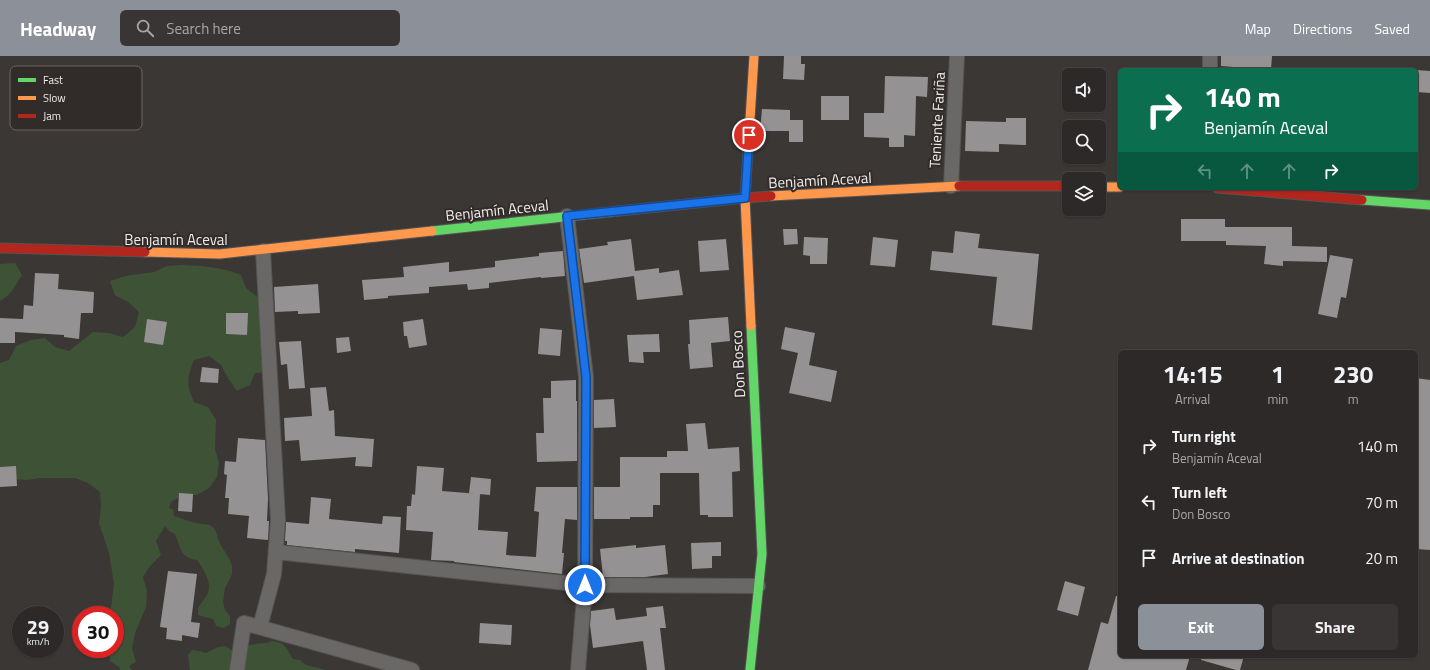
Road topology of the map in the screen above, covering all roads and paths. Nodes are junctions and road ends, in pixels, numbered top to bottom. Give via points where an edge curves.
1 (754, 56) edge
2 (957, 56) edge
3 (1210, 56) edge
4 (1210, 68) edge
5 (951, 186) junction
6 (1062, 186) edge
7 (1106, 187) edge
8 (1118, 187) edge
9 (1242, 190) edge
10 (745, 198) junction
11 (1430, 205) edge
12 (567, 216) junction
13 (0, 248) edge
14 (262, 251) junction
15 (276, 552) junction
16 (585, 585) junction
17 (758, 586) junction
18 (260, 627) junction
19 (237, 670) edge
20 (412, 670) edge
21 (578, 670) edge
22 (750, 670) edge

1 - 10 street, Don Bosco
2 - 5 street, Teniente Fariña
3 - 4 street
5 - 6 street, Benjamín Aceval
5 - 10 street, Benjamín Aceval
7 - 8 street
9 - 11 street
10 - 12 street, Benjamín Aceval
10 - 17 street, Don Bosco via 762,554
12 - 14 street, Benjamín Aceval
12 - 16 street via 586,377
13 - 14 street, Benjamín Aceval via 220,254
14 - 15 street via 278,520
15 - 16 street
15 - 18 street via 274,574
16 - 17 street
16 - 21 street
17 - 22 street, Don Bosco
18 - 19 street via 244,623
18 - 20 street

